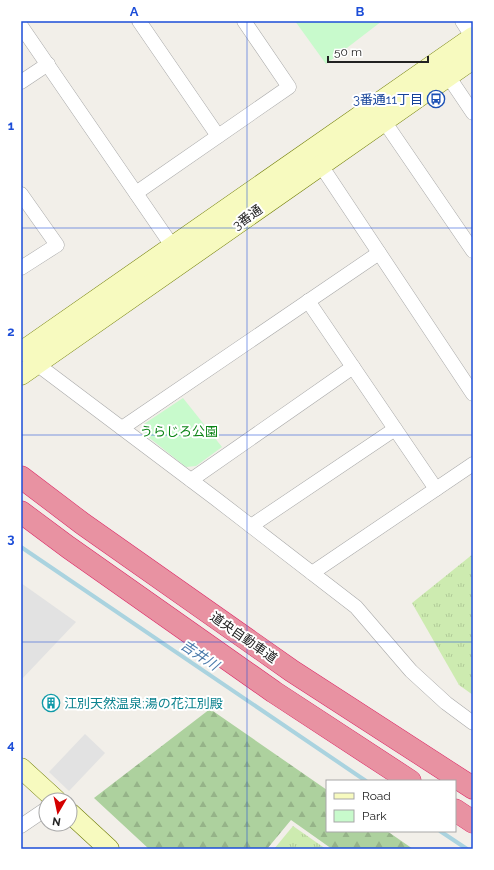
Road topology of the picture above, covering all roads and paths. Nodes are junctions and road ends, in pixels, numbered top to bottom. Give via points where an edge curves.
1 (139, 21) edge
2 (244, 21) edge
3 (21, 26) edge
4 (470, 33) edge
5 (473, 59) edge
6 (48, 64) junction
7 (448, 76) junction
8 (21, 82) edge
9 (473, 113) edge
10 (384, 121) junction
11 (218, 136) junction
12 (316, 158) junction
13 (136, 193) junction
14 (21, 194) edge
15 (473, 251) edge
16 (379, 253) junction
17 (178, 254) junction
18 (21, 268) edge
19 (308, 301) junction
20 (25, 361) edge
21 (353, 367) junction
22 (473, 394) edge
23 (122, 428) junction
24 (395, 429) junction
25 (473, 464) edge
26 (21, 477) edge
27 (190, 480) junction
28 (436, 489) junction
29 (21, 512) edge
30 (251, 526) junction
31 (312, 573) junction
32 (473, 723) edge
33 (21, 768) edge
34 (408, 780) edge
35 (473, 788) edge
36 (47, 792) edge
37 (456, 811) edge
38 (38, 814) edge
39 (78, 820) edge
40 (473, 822) edge
41 (21, 826) edge
42 (109, 849) edge

1 - 11 street
2 - 11 street via 289,87
3 - 6 street
4 - 12 street, 3番通
5 - 7 street, 3番通
6 - 8 street
6 - 13 street
7 - 9 street
7 - 10 street, 3番通
10 - 12 street, 3番通
10 - 15 street
11 - 13 street
12 - 16 street
12 - 17 street, 3番通
13 - 17 street
14 - 18 street via 57,246
16 - 19 street
16 - 22 street
17 - 20 street, 3番通
19 - 21 street
19 - 23 street
20 - 23 street
21 - 24 street
21 - 27 street
23 - 27 street
24 - 28 street
24 - 30 street
25 - 28 street
26 - 35 highway, 道央自動車道 via 83,524 292,671
27 - 30 street
28 - 31 street
29 - 34 highway via 274,692
30 - 31 street
31 - 32 street via 356,607 411,670 446,704
33 - 36 street
37 - 40 highway
38 - 41 street
39 - 42 street

